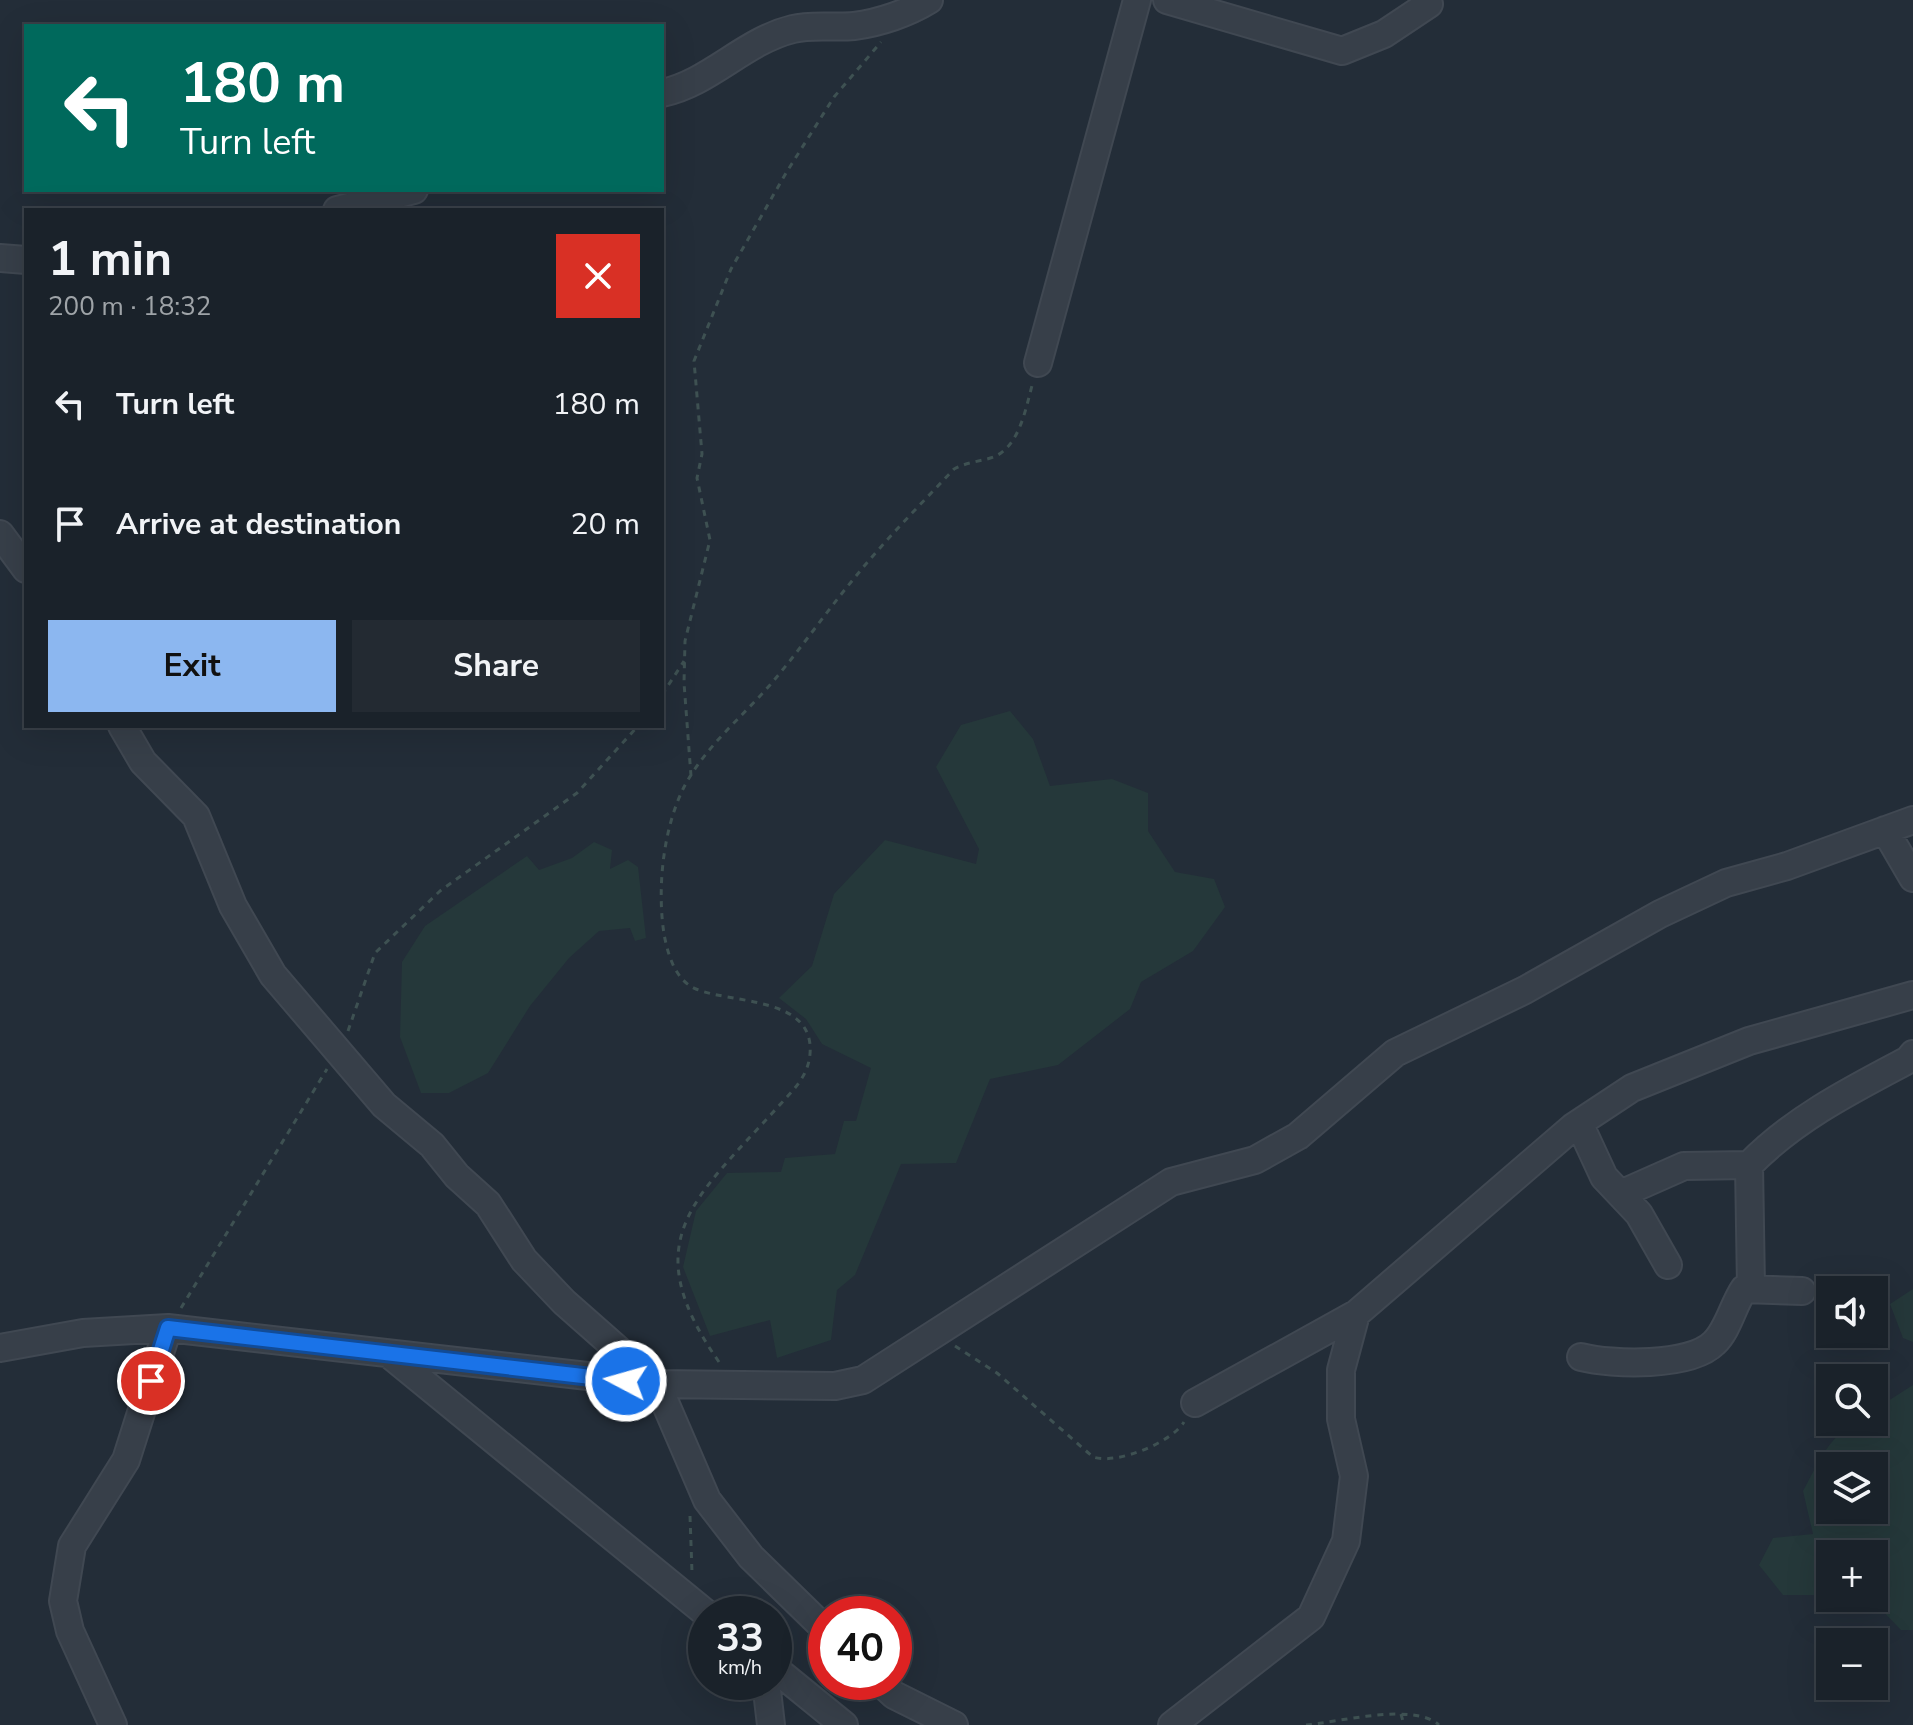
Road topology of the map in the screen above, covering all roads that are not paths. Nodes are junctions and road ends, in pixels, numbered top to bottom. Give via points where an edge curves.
1 (1137, 0) edge
2 (1167, 0) edge
3 (1427, 0) edge
4 (912, 5) edge
5 (664, 93) edge
6 (406, 192) edge
7 (345, 208) edge
8 (0, 258) edge
9 (24, 260) edge
10 (1038, 363) road end
11 (0, 534) edge
12 (24, 566) edge
13 (123, 728) edge
14 (1913, 820) edge
15 (1885, 830) junction
16 (1913, 878) edge
17 (1913, 995) edge
18 (1913, 1054) edge
19 (1579, 1123) junction
20 (1749, 1165) junction
21 (1623, 1193) junction
22 (1668, 1265) dead end
23 (1751, 1287) junction
24 (1802, 1291) dead end
25 (1356, 1314) junction
26 (168, 1328) junction
27 (0, 1348) edge
28 (390, 1355) junction
29 (1581, 1357) dead end
30 (657, 1384) junction
31 (1195, 1403) road end
32 (688, 1599) edge
33 (808, 1612) edge
34 (792, 1683) edge
35 (768, 1700) edge
36 (904, 1700) edge
37 (113, 1725) edge
38 (771, 1725) edge
39 (844, 1725) edge
40 (954, 1725) edge
41 (1172, 1725) edge

1 - 10 street
2 - 3 street via 1342,51 1384,34 1429,4
4 - 5 street via 856,26 794,28 740,51 685,88
6 - 7 street
8 - 9 street
11 - 12 street
13 - 30 street via 143,762 196,816 233,906 273,975 384,1105 432,1145 488,1204 524,1260
14 - 15 street
15 - 16 street
15 - 30 street via 1726,883 1395,1053 1298,1136 1255,1160 1171,1182 863,1380 835,1386
17 - 19 street via 1689,1063 1632,1088
18 - 20 street via 1778,1136
19 - 21 street via 1604,1177
19 - 25 street
20 - 21 street via 1684,1166
20 - 23 street
21 - 22 street
23 - 24 street
23 - 29 street via 1744,1289 1720,1337 1697,1354 1652,1362
25 - 31 street
25 - 41 street via 1341,1370 1341,1419 1354,1476 1346,1541 1311,1617
26 - 27 street via 83,1333
26 - 28 street
26 - 37 street via 126,1460 72,1546 63,1601 70,1631
28 - 30 street
28 - 32 street
30 - 33 street via 707,1500 751,1557
34 - 39 street
35 - 38 street
36 - 40 street

